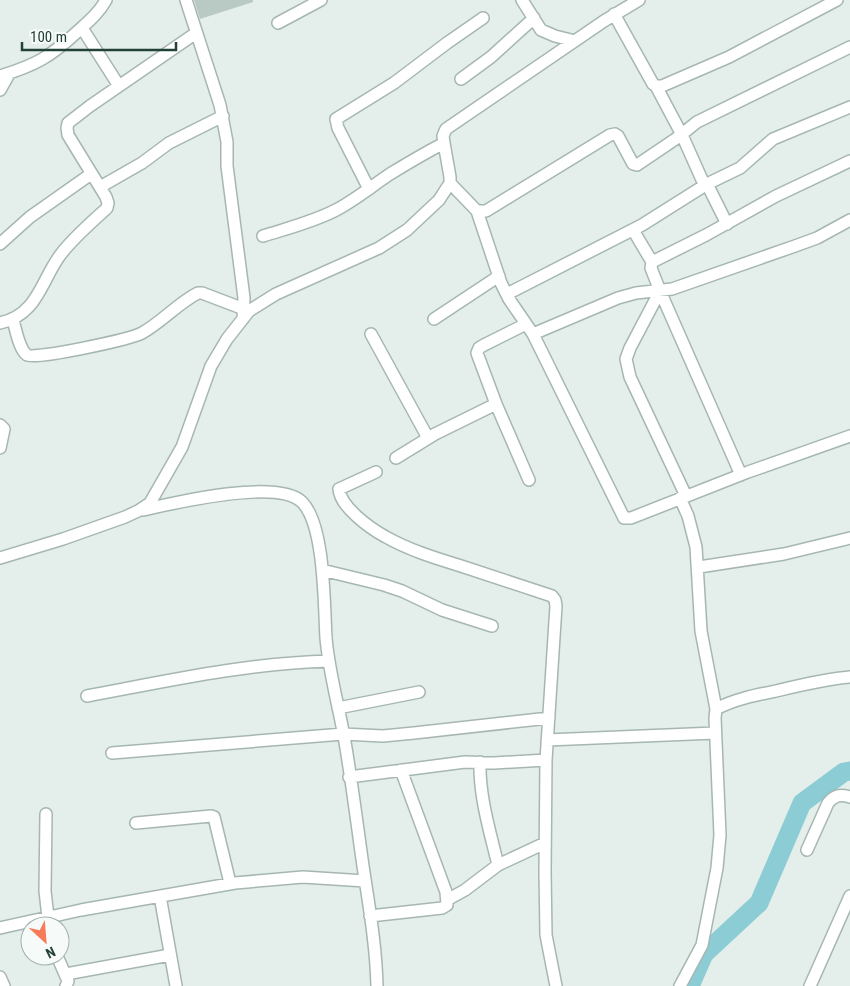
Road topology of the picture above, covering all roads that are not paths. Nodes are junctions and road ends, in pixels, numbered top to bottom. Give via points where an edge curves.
1 (106, 0) edge
2 (186, 0) edge
3 (321, 0) edge
4 (522, 0) edge
5 (639, 0) edge
6 (837, 0) edge
7 (614, 14) junction
8 (483, 18) dead end
9 (534, 18) junction
10 (278, 23) dead end
11 (82, 28) junction
12 (196, 33) junction
13 (575, 41) junction
14 (850, 47) edge
15 (5, 75) edge
16 (461, 79) dead end
17 (119, 86) junction
18 (656, 86) junction
19 (0, 90) edge
20 (850, 107) edge
21 (223, 116) junction
22 (682, 134) junction
23 (444, 143) junction
24 (850, 160) edge
25 (91, 174) junction
26 (450, 183) junction
27 (707, 184) junction
28 (100, 187) junction
29 (370, 189) junction
30 (477, 211) junction
31 (850, 220) edge
32 (727, 224) junction
33 (633, 230) junction
34 (263, 236) dead end
35 (0, 244) edge
36 (652, 262) junction
37 (499, 276) junction
38 (660, 291) junction
39 (507, 294) junction
40 (245, 313) junction
41 (434, 319) dead end
42 (13, 320) junction
43 (0, 323) edge
44 (529, 329) junction
45 (371, 334) dead end
46 (496, 404) junction
47 (0, 425) edge
48 (850, 436) edge
49 (428, 438) junction
50 (0, 448) edge
51 (396, 458) dead end
52 (376, 472) dead end
53 (741, 475) junction
54 (529, 480) dead end
55 (683, 497) junction
56 (138, 511) junction
57 (850, 538) edge
58 (0, 558) edge
59 (699, 567) junction
60 (322, 570) junction
61 (492, 626) dead end
62 (329, 661) junction
63 (850, 677) edge
64 (419, 692) dead end
65 (87, 696) dead end
66 (338, 708) junction
67 (716, 709) junction
68 (549, 718) junction
69 (716, 733) junction
70 (343, 734) junction
71 (547, 740) junction
72 (112, 753) dead end
73 (546, 760) junction
74 (480, 762) junction
75 (401, 770) junction
76 (349, 778) junction
77 (850, 797) edge
78 (46, 814) dead end
79 (136, 823) dead end
80 (545, 843) junction
81 (807, 850) dead end
82 (498, 865) junction
83 (365, 881) junction
84 (230, 883) junction
85 (160, 896) junction
86 (850, 896) edge
87 (447, 900) junction
88 (47, 916) edge
89 (370, 916) junction
90 (70, 917) edge
91 (20, 926) edge
92 (0, 928) edge
93 (170, 955) junction
94 (61, 966) edge
95 (0, 977) edge
96 (66, 980) edge
97 (4, 986) edge
98 (176, 986) edge
99 (377, 986) edge
100 (556, 986) edge
101 (680, 986) edge
102 (810, 986) edge

1 - 11 street
2 - 12 street
3 - 10 street
4 - 9 street
5 - 7 street
6 - 18 street via 729,57
7 - 13 street
7 - 18 street
8 - 29 street via 394,83 336,119
9 - 13 street via 547,34
9 - 16 street
11 - 15 street via 55,52
11 - 17 street
12 - 17 street
12 - 21 street
13 - 23 street via 452,123 443,136
14 - 22 street via 696,122
15 - 19 street
17 - 25 street via 68,123 68,135
18 - 22 street
20 - 27 street via 773,139 740,168
21 - 28 street via 169,143
21 - 40 street
22 - 27 street via 703,182
22 - 30 street via 637,165 633,164 618,136 610,135 486,212
23 - 26 street
23 - 29 street
24 - 32 street
25 - 28 street
25 - 35 street via 30,217
26 - 30 street
26 - 40 street via 439,200 407,230 379,248 276,294
27 - 32 street
27 - 33 street
28 - 42 street via 106,197 107,208 62,253 31,304
29 - 34 street via 329,214
30 - 37 street
31 - 38 street via 817,238
32 - 36 street
33 - 36 street
33 - 39 street
36 - 38 street via 651,268
37 - 39 street
37 - 41 street
38 - 44 street via 618,298
38 - 53 street
38 - 55 street via 626,359 630,377
39 - 44 street
40 - 42 street via 198,293 142,333 127,339 36,357 23,350
40 - 56 street via 211,366 182,447 150,503
42 - 43 street
44 - 46 street via 484,345 477,352
44 - 55 street via 621,515 631,518
45 - 49 street
46 - 49 street
46 - 54 street
47 - 50 street via 4,429
48 - 53 street
49 - 51 street
52 - 68 street via 339,489 343,500 369,527 427,555 552,596 555,600
53 - 55 street
55 - 59 street
56 - 58 street
56 - 60 street via 233,493 293,496 308,510 320,550
57 - 59 street via 784,554
59 - 67 street via 701,631
60 - 61 street via 384,585 442,610
60 - 62 street
62 - 65 street via 249,667
62 - 66 street
63 - 67 street via 757,695
64 - 66 street
66 - 70 street
67 - 69 street
68 - 70 street via 383,736
68 - 71 street
69 - 71 street
69 - 101 street via 718,868 705,936
70 - 72 street
70 - 76 street
71 - 73 street
73 - 74 street
73 - 80 street
74 - 75 street
74 - 82 street via 482,792
75 - 76 street
75 - 87 street
76 - 83 street
77 - 81 street via 839,795 828,803
78 - 88 street
79 - 84 street via 214,817
80 - 82 street
80 - 100 street via 546,935
82 - 87 street
83 - 84 street via 303,877
83 - 89 street
84 - 85 street
85 - 90 street
85 - 93 street
86 - 102 street
87 - 89 street via 447,905 442,908
89 - 99 street
91 - 92 street
93 - 96 street
93 - 98 street
94 - 96 street
95 - 97 street

